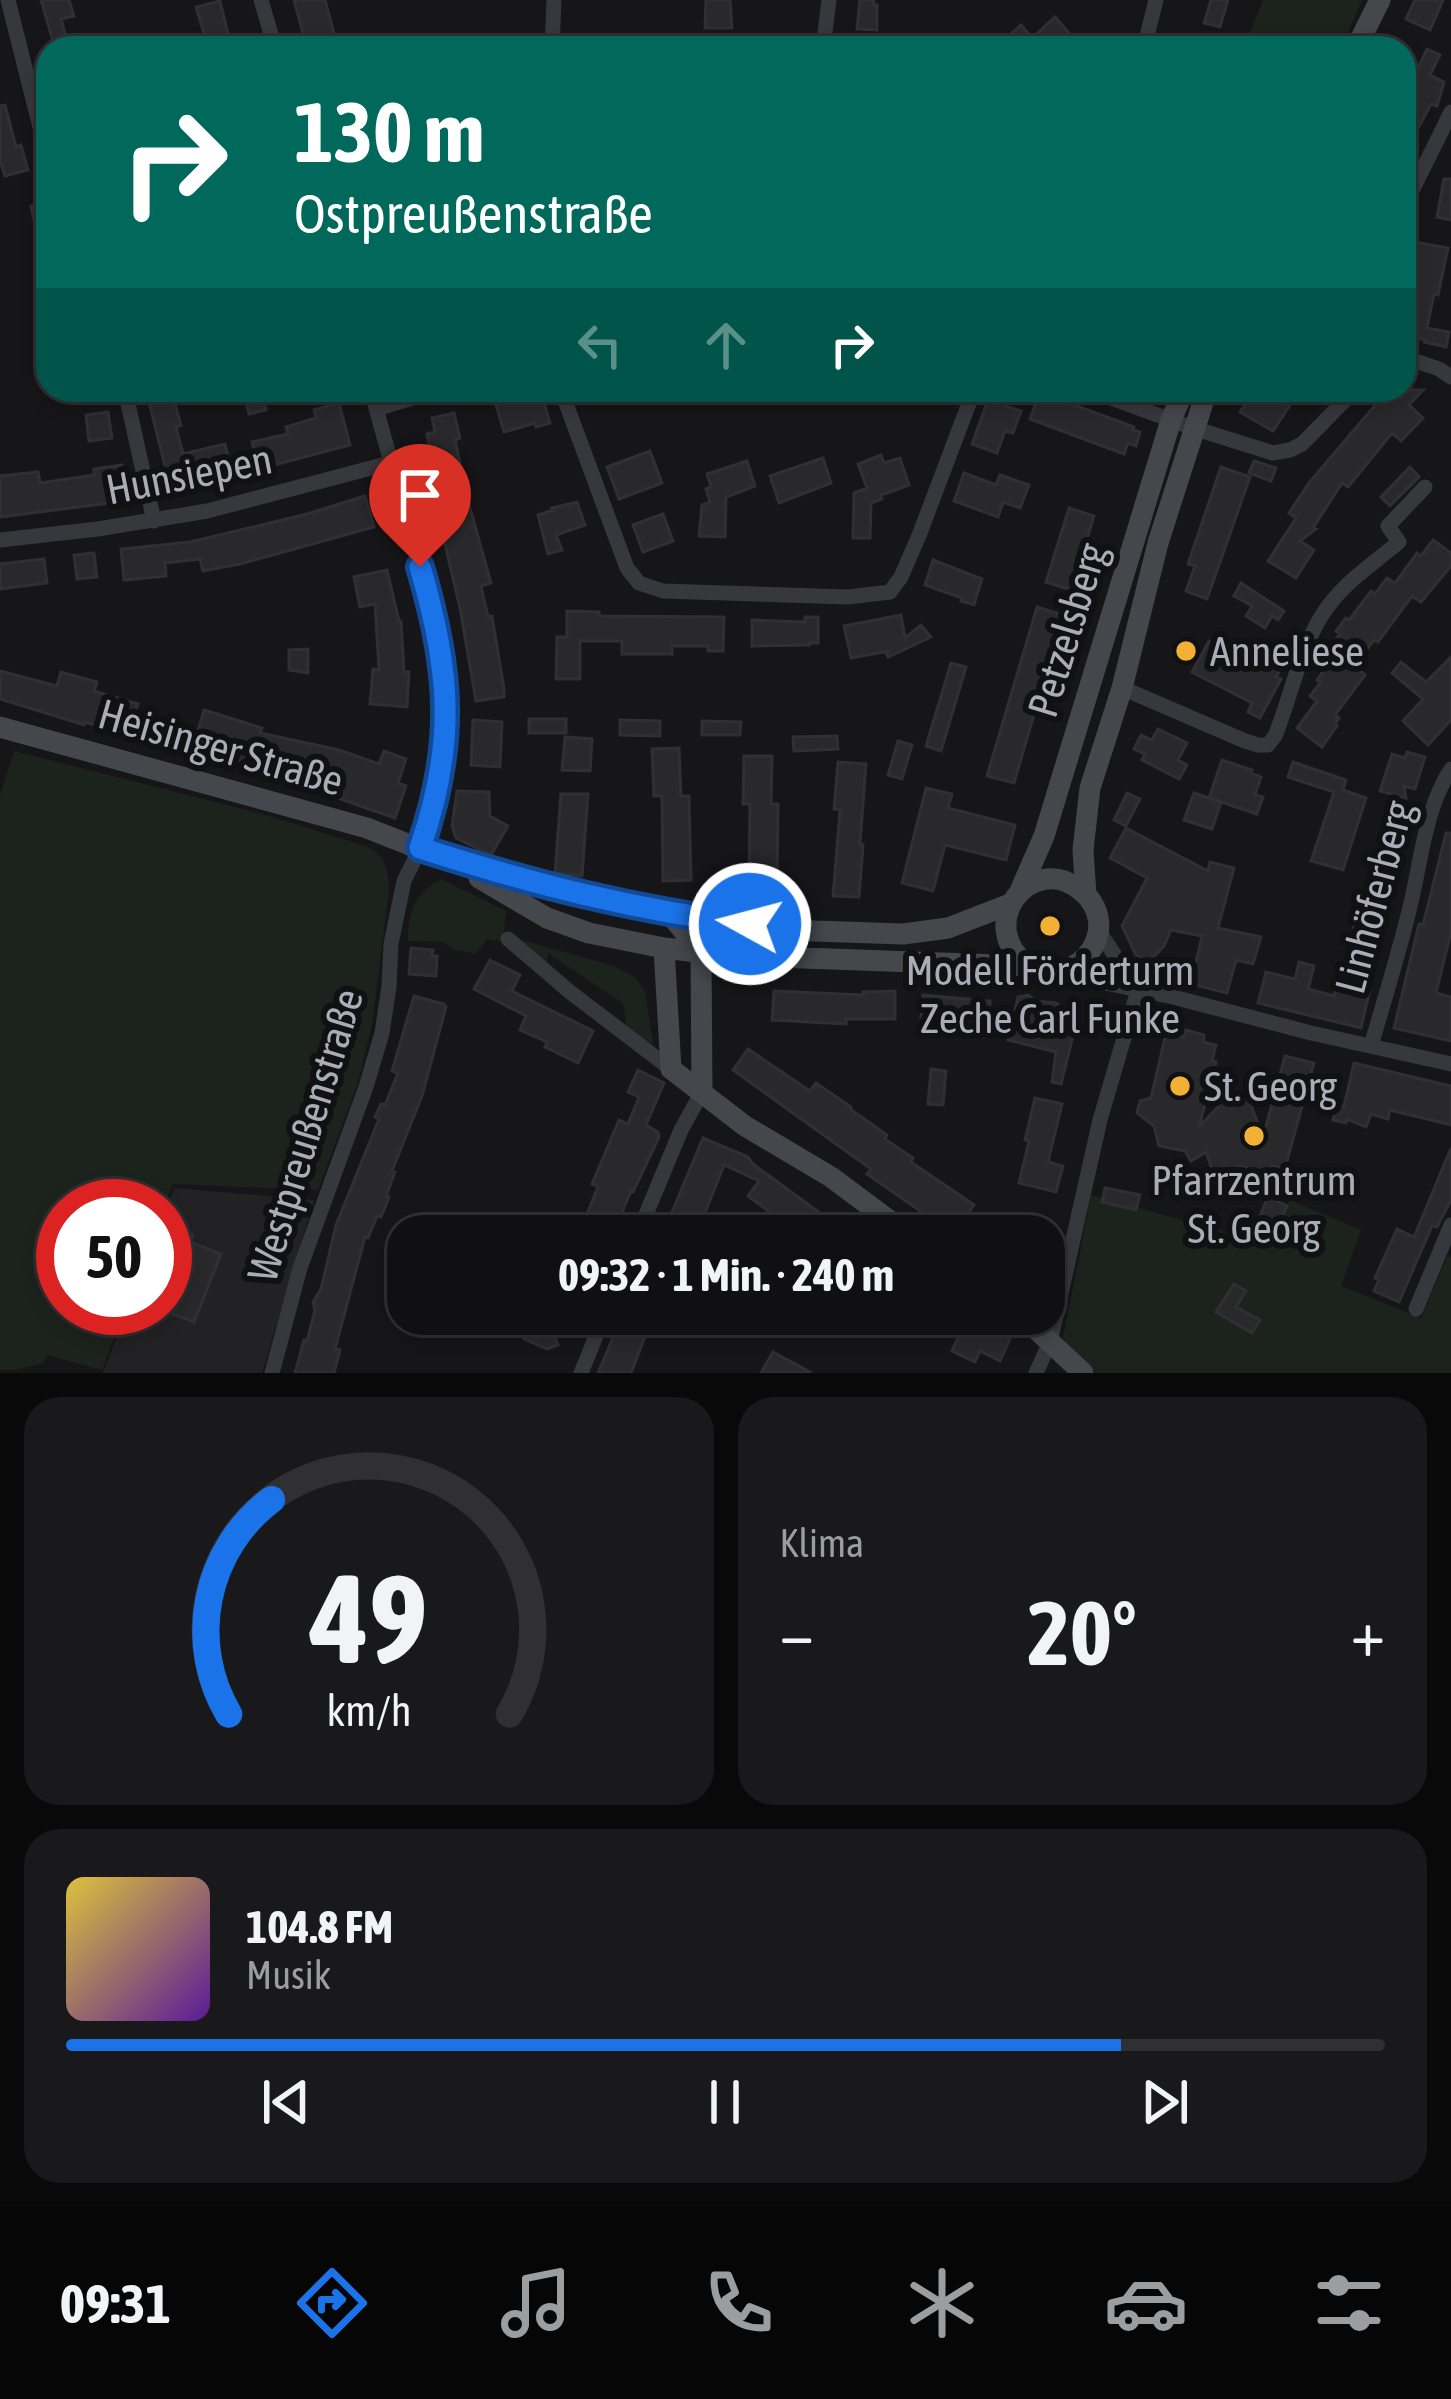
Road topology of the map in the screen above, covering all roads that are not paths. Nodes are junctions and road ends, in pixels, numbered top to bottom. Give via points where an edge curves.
1 (8, 0) edge
2 (261, 0) edge
3 (554, 0) edge
4 (829, 0) edge
5 (1156, 0) edge
6 (1380, 0) edge
7 (271, 36) edge
8 (552, 36) edge
9 (825, 36) edge
10 (1147, 36) edge
11 (1362, 36) edge
12 (36, 111) edge
13 (1451, 112) edge
14 (1416, 183) edge
15 (1416, 361) edge
16 (1451, 377) edge
17 (127, 402) edge
18 (374, 402) edge
19 (399, 402) edge
20 (565, 402) edge
21 (969, 402) edge
22 (1122, 402) edge
23 (1183, 402) edge
24 (1198, 402) edge
25 (1344, 402) edge
26 (376, 409) junction
27 (1182, 424) junction
28 (390, 464) junction
29 (1425, 487) dead end
30 (154, 520) junction
31 (0, 540) edge
32 (1121, 688) junction
33 (0, 727) edge
34 (1451, 769) edge
35 (420, 848) junction
36 (1086, 895) junction
37 (1015, 898) junction
38 (670, 914) junction
39 (706, 919) junction
40 (1098, 930) junction
41 (685, 933) junction
42 (508, 939) dead end
43 (664, 948) junction
44 (700, 953) junction
45 (1028, 966) junction
46 (1057, 973) junction
47 (1138, 990) junction
48 (1371, 1046) junction
49 (1451, 1064) edge
50 (670, 1069) junction
51 (702, 1092) junction
52 (646, 1215) edge
53 (882, 1215) edge
54 (1451, 1225) edge
55 (1065, 1250) edge
56 (1416, 1309) dead end
57 (596, 1335) edge
58 (1042, 1335) edge
59 (1050, 1335) edge
60 (1050, 1342) junction
61 (272, 1373) edge
62 (581, 1373) edge
63 (1036, 1373) edge
64 (1083, 1373) edge

1 - 12 street
2 - 7 street
3 - 8 street
4 - 9 street
5 - 10 street
6 - 11 main road
13 - 14 street
15 - 16 street
17 - 30 street
18 - 26 street, Westpreußenstraße
19 - 26 street
20 - 21 street via 639,583 663,591 848,597 896,586
22 - 27 street
23 - 27 main road, Petzelsberg
24 - 27 main road, Petzelsberg
25 - 27 street via 1289,451
26 - 28 street, Westpreußenstraße
27 - 32 main road, Petzelsberg
27 - 37 main road, Petzelsberg via 1050,820
28 - 30 street, Hunsiepen
28 - 35 street, Westpreußenstraße via 446,684 442,761
29 - 32 street via 1388,526 1399,542 1327,607 1268,745
30 - 31 street, Hunsiepen
32 - 36 main road, Petzelsberg via 1090,788
33 - 35 main road, Heisinger Straße
34 - 48 street, Linhöferberg via 1431,814
35 - 38 main road, Heisinger Straße
35 - 43 main road, Heisinger Straße via 547,918
35 - 61 street, Westpreußenstraße via 404,881 382,1034
36 - 37 main road, Heisinger Straße via 1054,880
36 - 40 main road
37 - 39 main road, Heisinger Straße via 929,932 891,935
37 - 45 main road via 1007,939
38 - 39 main road, Heisinger Straße
38 - 41 main road
39 - 41 main road
40 - 46 main road via 1088,955
40 - 47 street
41 - 43 main road
41 - 44 main road
42 - 50 street
43 - 44 main road, Heisinger Straße
43 - 50 main road
44 - 45 main road, Heisinger Straße
44 - 51 main road
45 - 46 main road
46 - 47 street
47 - 48 street
47 - 55 street
48 - 49 street
50 - 51 main road
51 - 52 street
51 - 53 main road
54 - 56 street
57 - 62 street
58 - 60 main road
59 - 60 street
60 - 63 street
60 - 64 main road

